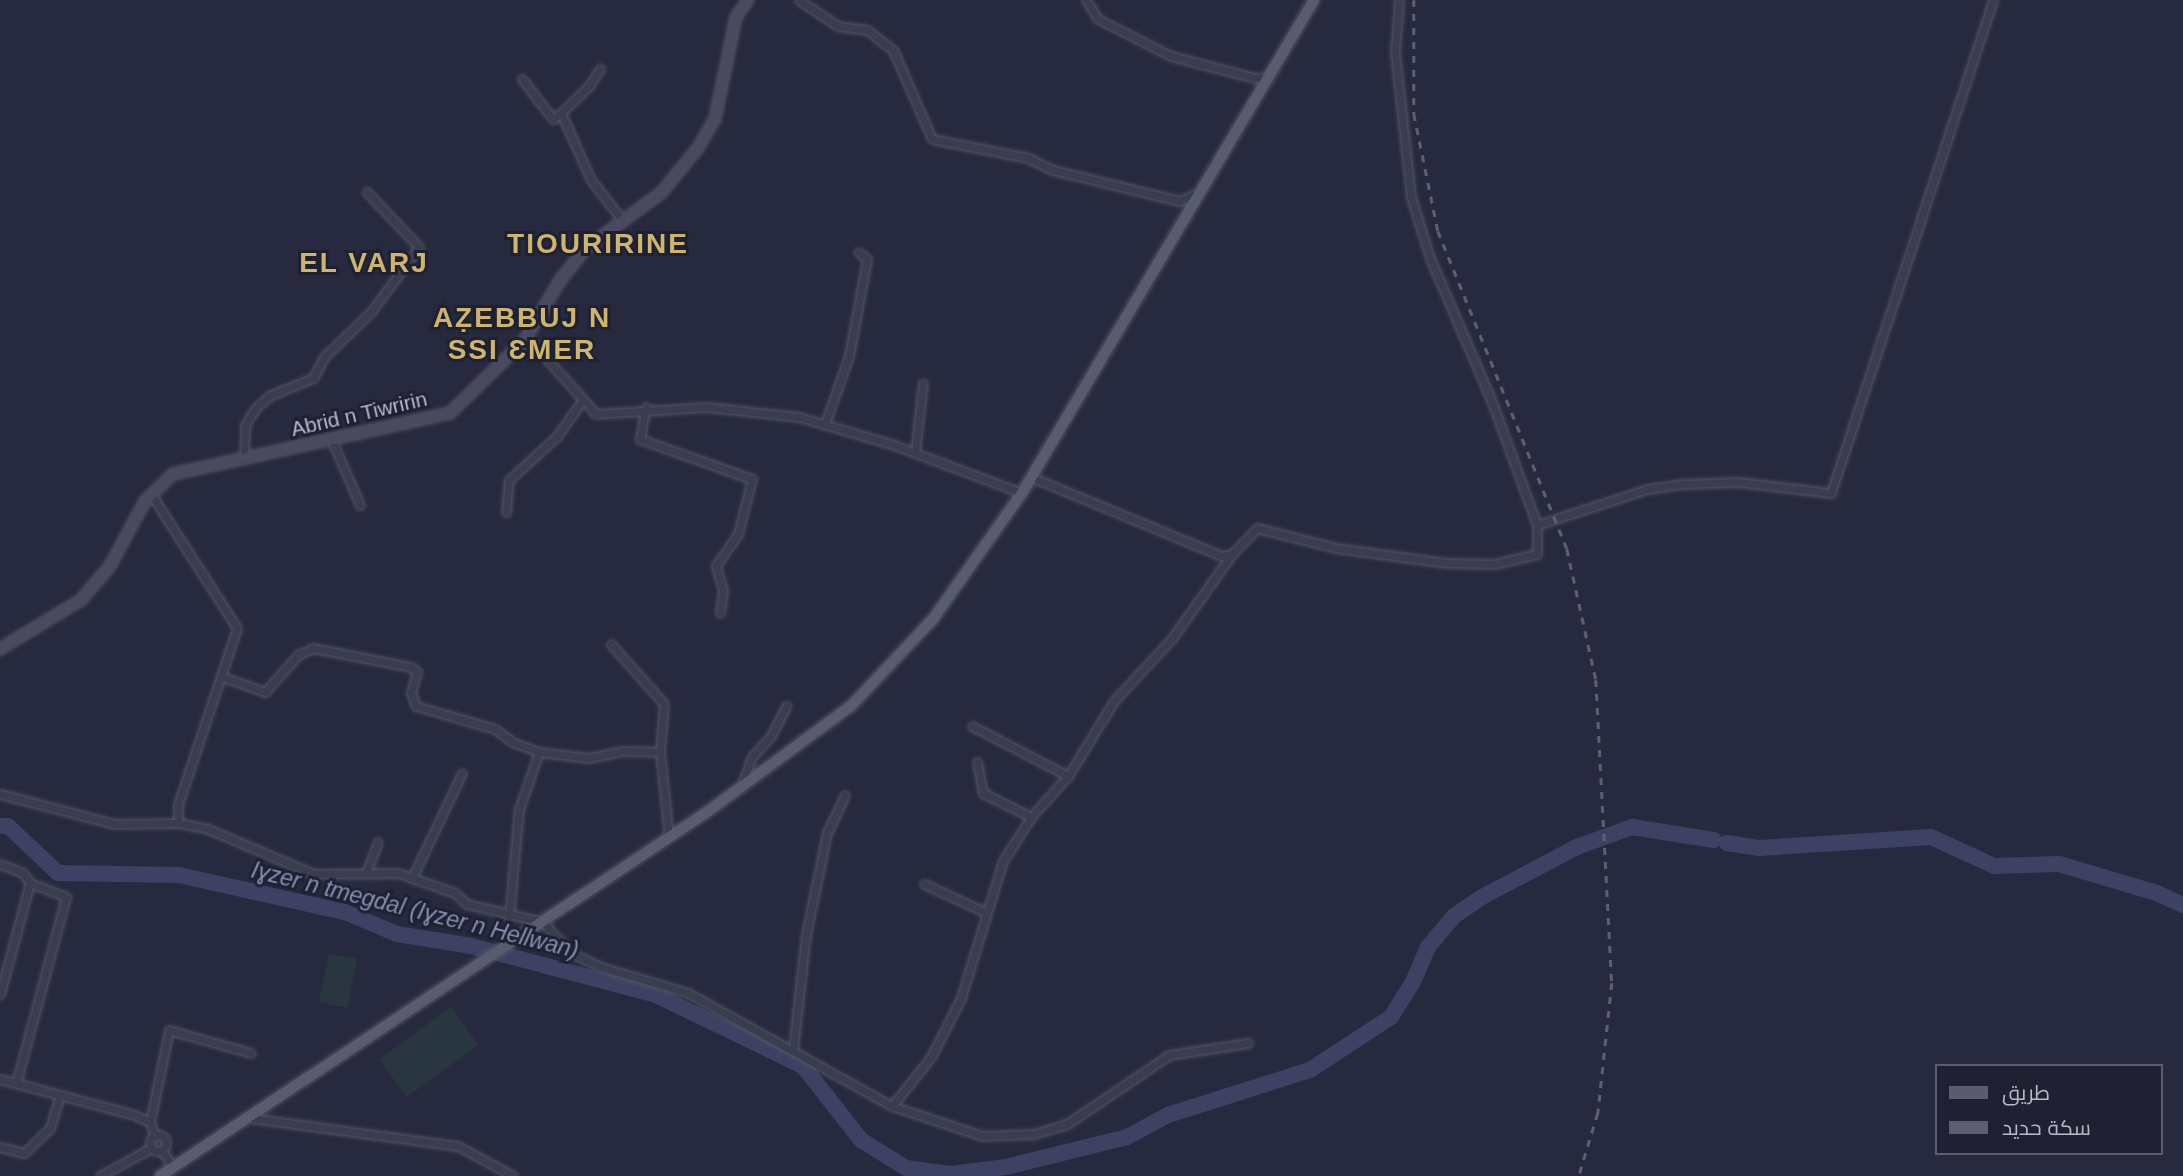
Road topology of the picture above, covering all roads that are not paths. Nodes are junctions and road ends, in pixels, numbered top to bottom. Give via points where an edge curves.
1 (748, 0) edge
2 (799, 0) edge
3 (1086, 0) edge
4 (1314, 0) edge
5 (1399, 0) edge
6 (1993, 0) edge
7 (600, 69) dead end
8 (1269, 77) junction
9 (522, 79) dead end
10 (561, 113) junction
11 (367, 192) dead end
12 (1199, 193) junction
13 (623, 221) junction
14 (858, 252) dead end
15 (527, 337) junction
16 (923, 383) dead end
17 (582, 401) junction
18 (646, 407) junction
19 (825, 424) junction
20 (332, 441) junction
21 (915, 453) junction
22 (244, 460) junction
23 (1031, 477) junction
24 (1022, 493) junction
25 (151, 494) junction
26 (360, 505) dead end
27 (506, 512) dead end
28 (1537, 525) junction
29 (1232, 554) junction
30 (720, 612) dead end
31 (611, 644) dead end
32 (0, 649) edge
33 (223, 677) junction
34 (786, 706) dead end
35 (972, 726) dead end
36 (539, 752) junction
37 (660, 752) junction
38 (977, 762) dead end
39 (462, 773) dead end
40 (1068, 776) junction
41 (740, 788) junction
42 (0, 794) edge
43 (845, 795) dead end
44 (1031, 817) junction
45 (178, 823) junction
46 (669, 838) junction
47 (378, 842) dead end
48 (0, 864) edge
49 (366, 873) junction
50 (412, 878) junction
51 (30, 883) junction
52 (924, 884) dead end
53 (985, 912) junction
54 (509, 917) junction
55 (543, 922) junction
56 (0, 994) edge
57 (1248, 1043) dead end
58 (793, 1050) junction
59 (251, 1053) dead end
60 (0, 1079) edge
61 (16, 1083) junction
62 (60, 1095) junction
63 (892, 1106) junction
64 (250, 1118) junction
65 (150, 1122) junction
66 (155, 1136) junction
67 (0, 1147) edge
68 (151, 1148) junction
69 (162, 1150) junction
70 (173, 1168) junction
71 (100, 1176) edge
72 (160, 1176) edge
73 (513, 1176) edge

1 - 13 street, Abrid n Tiwririn via 736,17 715,119 661,193
2 - 12 street via 838,26 867,30 893,50 932,139 1028,158 1053,170 1179,201
3 - 8 street via 1098,19 1171,56 1255,78
4 - 8 main road
5 - 28 street via 1395,52 1411,197 1430,258 1492,402
6 - 28 street via 1831,493 1737,482 1684,484 1647,489
7 - 10 street
8 - 12 main road
9 - 10 street via 554,119
10 - 13 street via 591,180
11 - 22 street via 419,247 371,312 324,357 313,378 269,396 255,409 245,425
12 - 23 main road
13 - 15 street, Abrid n Tiwririn via 586,248 561,279
14 - 19 street via 867,260 849,356
15 - 17 street
15 - 20 street, Abrid n Tiwririn via 500,369 450,413
16 - 21 street
17 - 18 street via 596,414 609,416
17 - 27 street via 557,436 509,480
18 - 19 street via 752,411
18 - 30 street via 640,439 752,479 738,534 716,566 723,592
19 - 21 street
20 - 22 street, Abrid n Tiwririn
20 - 26 street
21 - 24 street
22 - 25 street, Abrid n Tiwririn via 173,474
23 - 24 main road
23 - 29 street via 1199,549
24 - 41 main road via 933,619 902,653 826,726
25 - 32 street, Abrid n Tiwririn via 110,566 80,600
25 - 33 street via 237,628
28 - 29 street via 1537,554 1493,564 1398,559 1257,528
29 - 40 street via 1173,637 1114,701
31 - 37 street via 664,704
33 - 36 street via 265,692 298,655 313,648 411,667 417,672 411,693 416,706 495,729 512,742
33 - 45 street via 178,804
34 - 41 street via 771,736 752,757
35 - 40 street
36 - 37 street via 589,758 621,751
36 - 54 street via 519,810
37 - 46 street
38 - 44 street via 983,793
39 - 50 street
40 - 44 street
41 - 46 main road
42 - 45 street via 114,824
43 - 58 street via 827,833 806,935
44 - 53 street via 1003,861
45 - 49 street via 208,829 314,873
46 - 55 main road
47 - 49 street
48 - 51 street via 23,873
49 - 50 street
50 - 54 street via 455,893 467,904
51 - 56 street
51 - 61 street via 66,897
52 - 53 street
53 - 63 street via 961,998 931,1057
54 - 55 street
55 - 58 street via 571,953 601,967 688,993
55 - 64 main road
57 - 63 street via 1170,1055 1067,1124 1034,1134 982,1136
58 - 63 street
59 - 65 street via 169,1030
60 - 61 street
61 - 62 street
62 - 65 street
62 - 67 street via 50,1128 24,1153
64 - 70 main road
64 - 73 street via 458,1146
65 - 66 street
66 - 68 street
66 - 69 street via 164,1139
68 - 69 street
68 - 71 street
69 - 70 street
70 - 72 main road

